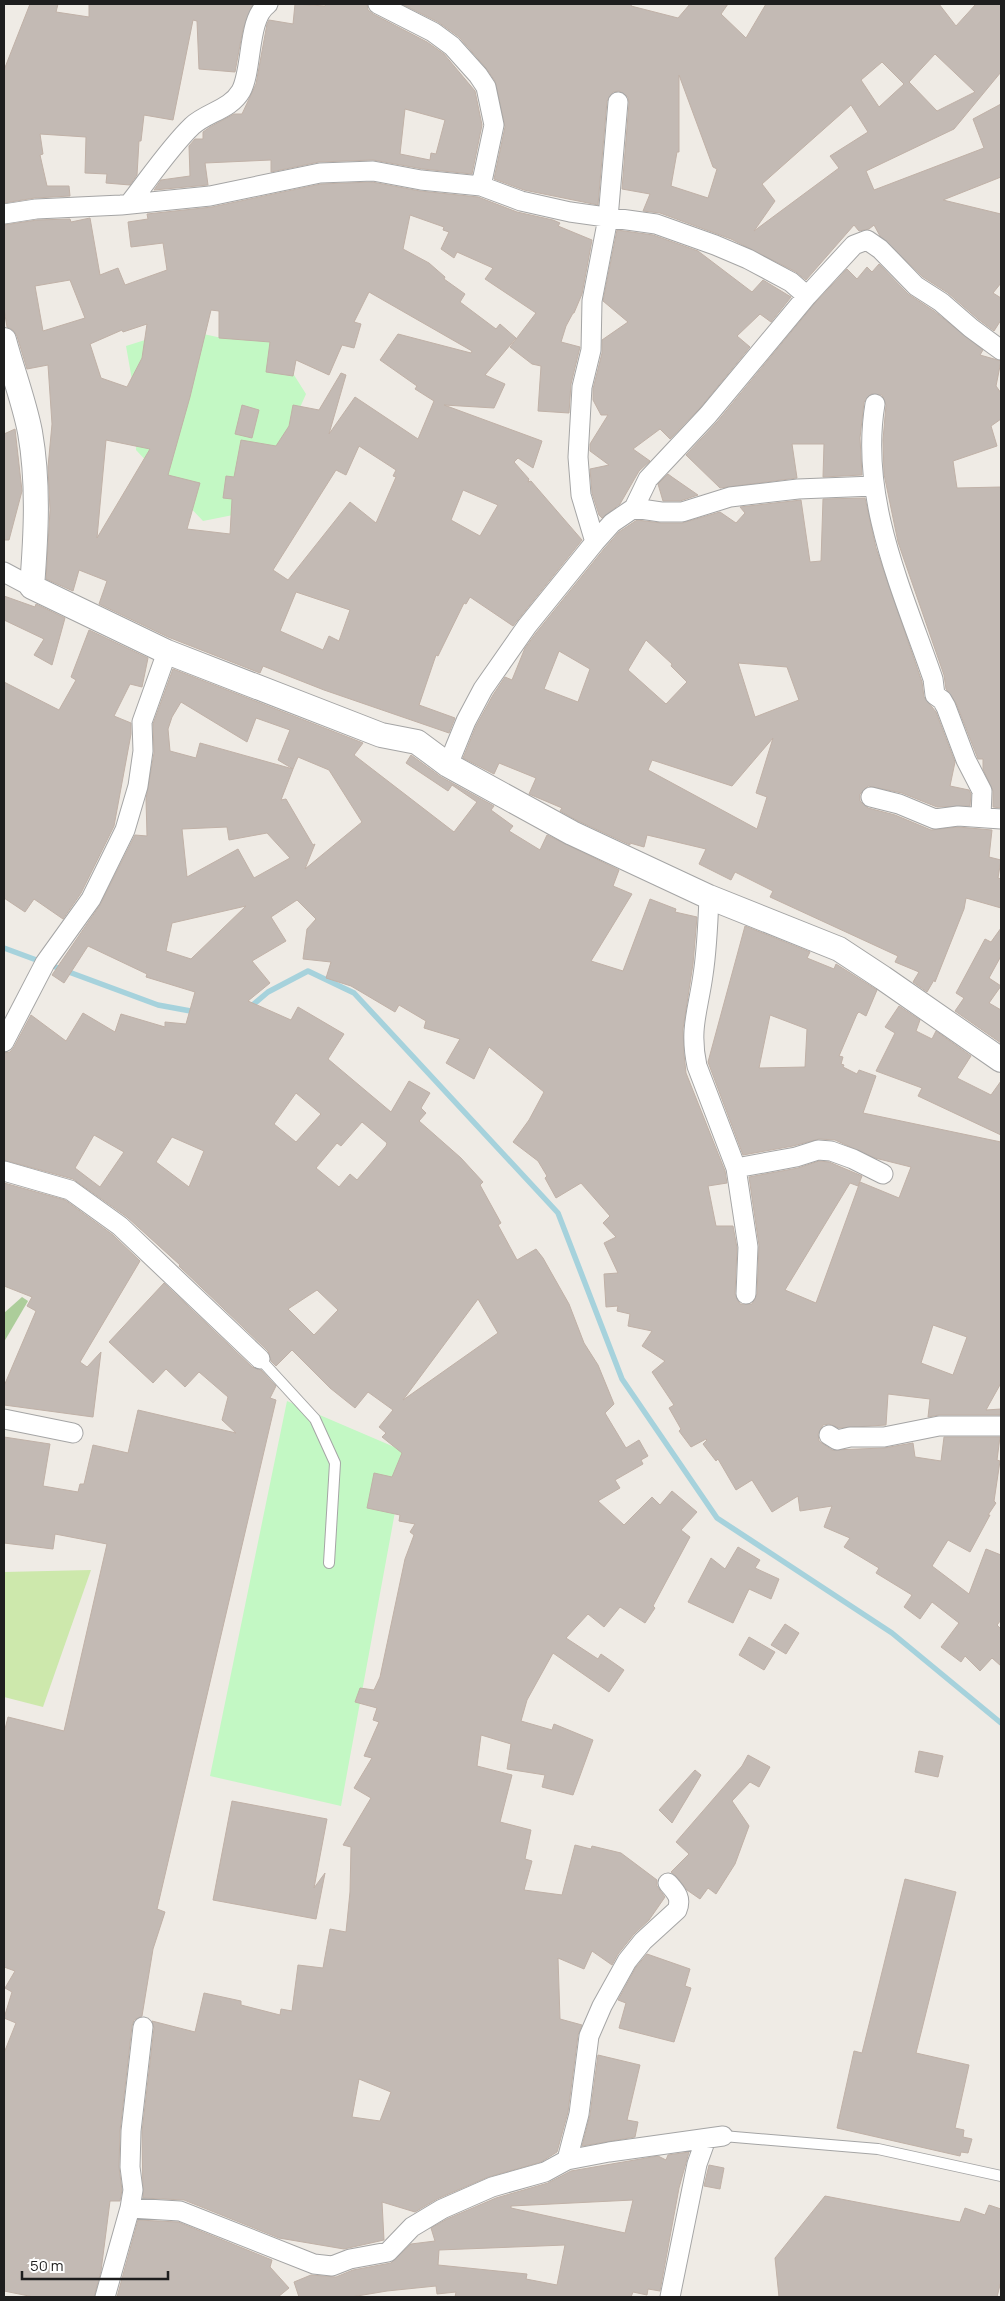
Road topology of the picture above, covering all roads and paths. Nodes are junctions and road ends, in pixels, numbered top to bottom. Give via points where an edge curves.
1 (268, 4) edge
2 (378, 4) edge
3 (618, 102) dead end
4 (481, 186) junction
5 (129, 204) junction
6 (4, 214) edge
7 (608, 218) junction
8 (807, 296) junction
9 (4, 340) edge
10 (1001, 350) edge
11 (874, 404) dead end
12 (874, 486) junction
13 (634, 508) junction
14 (595, 542) junction
15 (4, 572) edge
16 (32, 587) junction
17 (167, 652) junction
18 (448, 765) junction
19 (871, 796) dead end
20 (981, 817) junction
21 (1001, 819) edge
22 (709, 898) junction
23 (4, 1042) edge
24 (1001, 1060) edge
25 (736, 1168) junction
26 (4, 1171) edge
27 (883, 1174) dead end
28 (746, 1294) dead end
29 (260, 1359) joint
30 (4, 1419) edge
31 (1001, 1426) edge
32 (73, 1433) dead end
33 (829, 1435) dead end
34 (329, 1563) dead end
35 (668, 1883) dead end
36 (143, 2027) dead end
37 (714, 2137) junction
38 (567, 2160) junction
39 (1001, 2176) edge
40 (130, 2208) junction
41 (105, 2297) edge
42 (670, 2297) edge

1 - 5 street via 258,19 244,86 237,98 192,125
2 - 4 street via 446,41 486,87 494,125
3 - 7 street
4 - 5 street via 373,171 329,173 210,196
4 - 7 street via 521,201
5 - 6 street
7 - 8 street via 656,224 715,245 772,271
7 - 14 street via 592,301 591,350 582,387 578,457 581,496
8 - 10 street via 854,245 867,240 916,286
8 - 13 street via 708,415 648,479
9 - 16 street via 30,430 37,489
11 - 12 street
12 - 13 street via 798,489 730,497 682,512
12 - 20 street via 889,551 933,679 935,695 946,707 982,791
13 - 14 street via 612,523
14 - 18 street via 527,626 483,689
15 - 16 street
16 - 17 street
17 - 18 street via 381,735 417,742
17 - 23 street via 142,722 143,751 138,786 125,830 91,899 45,963
18 - 22 street via 572,833
19 - 20 street via 935,819
20 - 21 street
22 - 24 street via 839,950
22 - 25 street via 707,943 693,1028 693,1049
25 - 27 street via 818,1150 853,1159
25 - 28 street via 748,1247
26 - 29 street via 70,1190 120,1226
29 - 34 lane via 315,1419 335,1463
30 - 32 street
31 - 33 street via 939,1426 837,1440
35 - 38 street via 678,1897 677,1910 643,1941 627,1961 590,2036 579,2114
36 - 40 street via 131,2131 133,2190
37 - 38 street
37 - 39 lane via 878,2150
37 - 42 street via 697,2164
38 - 40 street via 545,2172 492,2187 442,2209 412,2227 388,2252 332,2266 314,2264 180,2211
40 - 41 street

